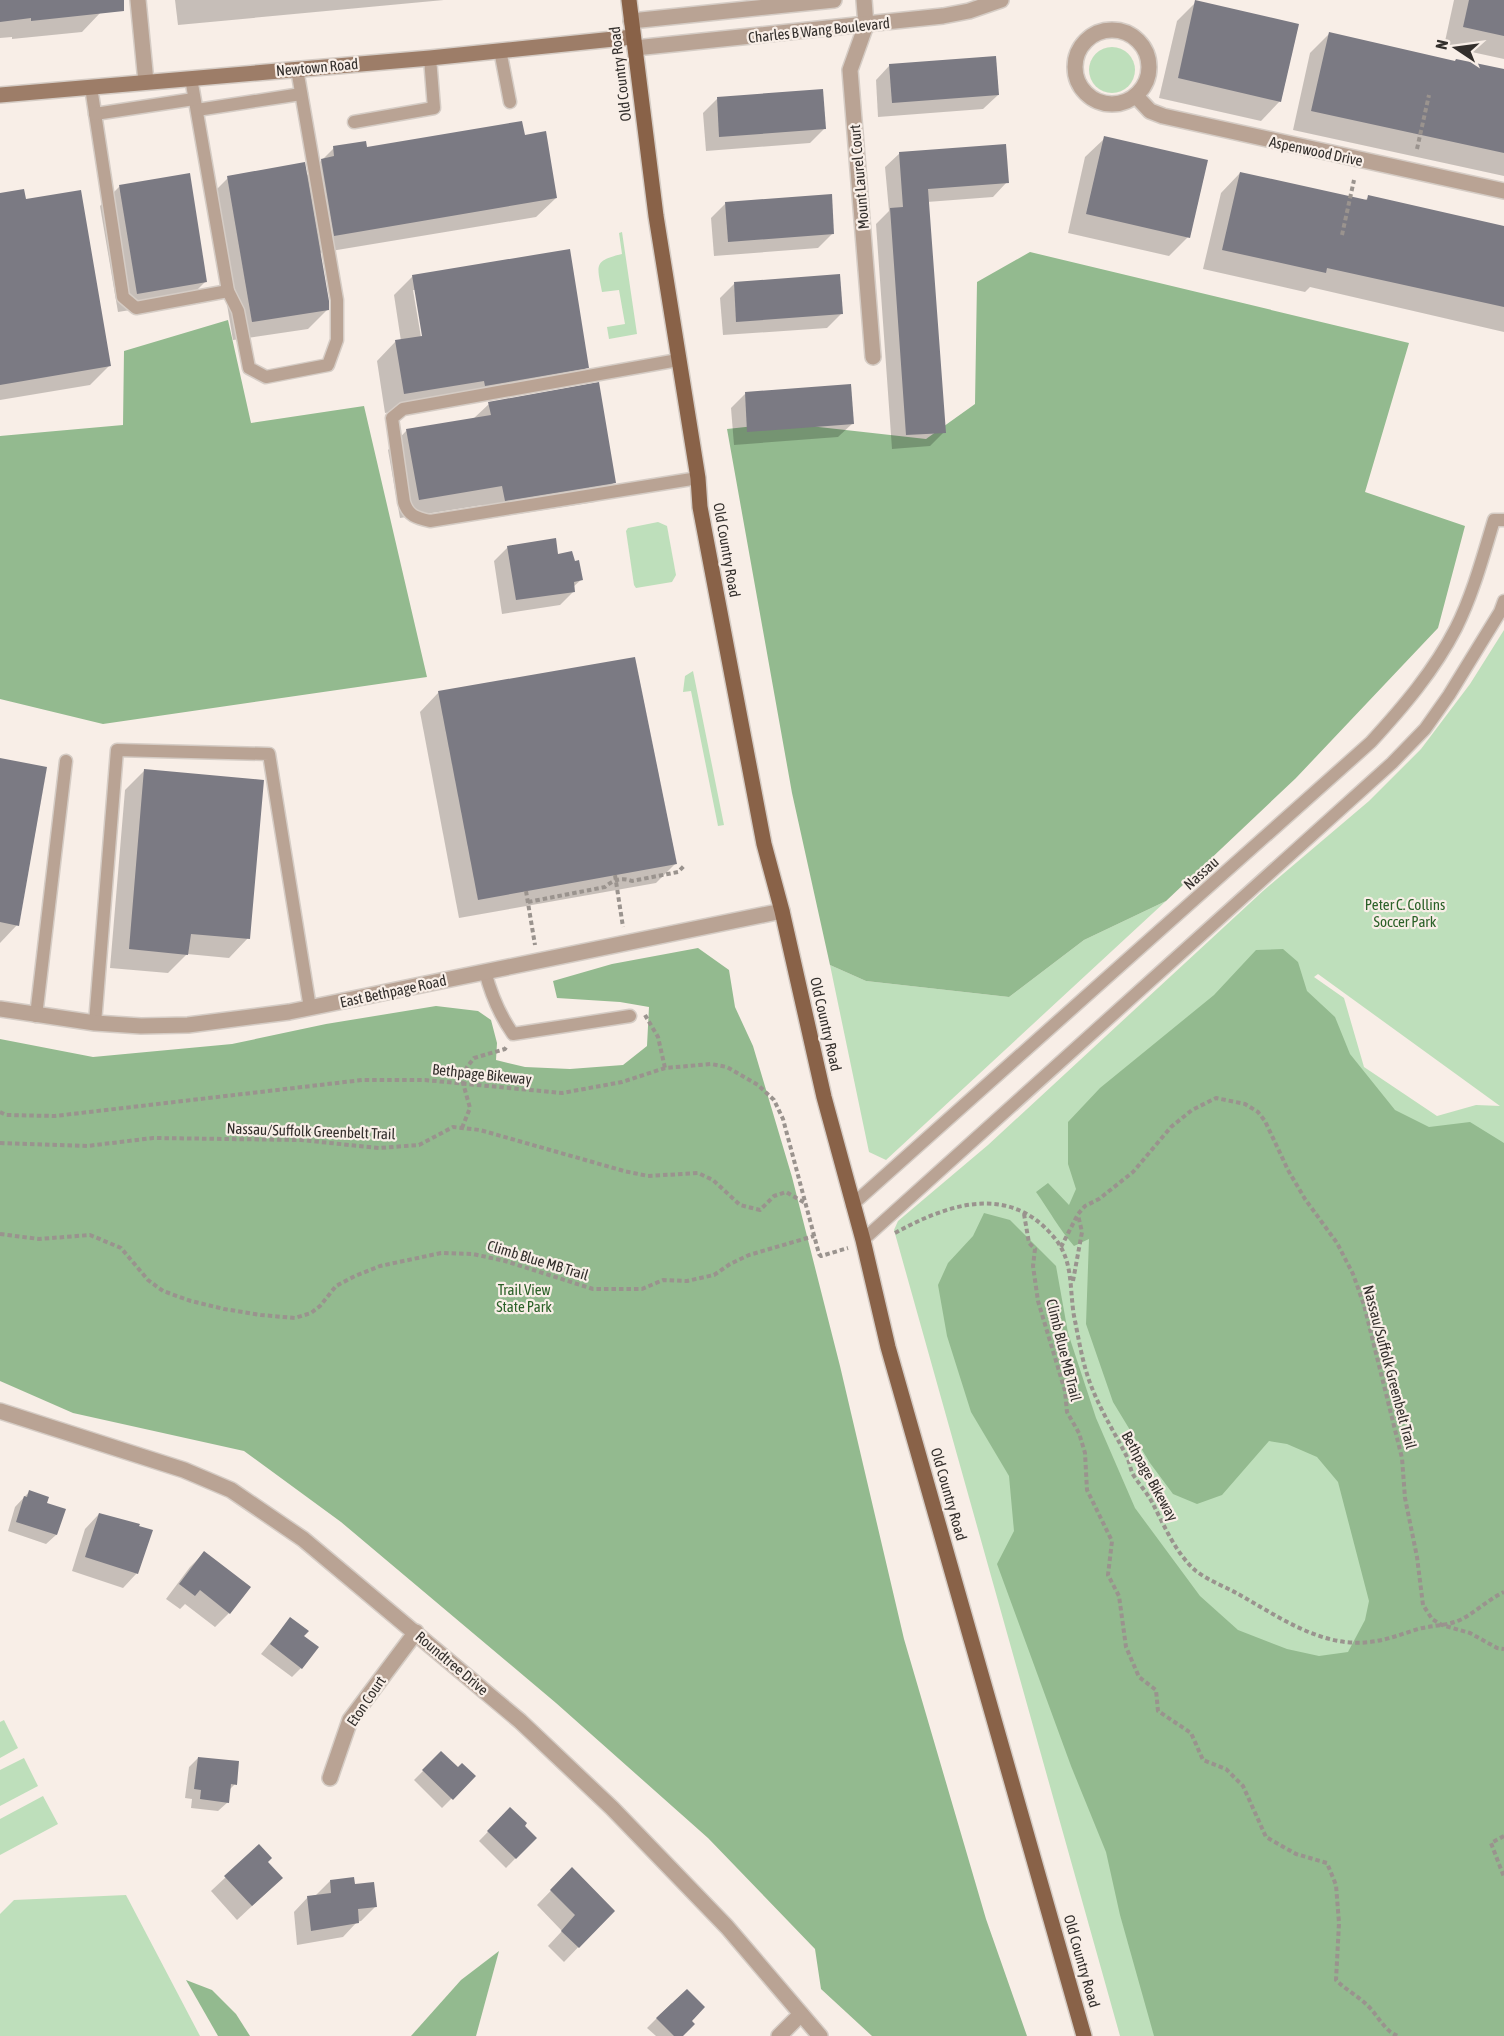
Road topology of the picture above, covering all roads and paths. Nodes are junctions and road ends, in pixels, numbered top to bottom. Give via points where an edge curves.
1 (138, 0) edge
2 (629, 0) edge
3 (834, 0) edge
4 (864, 0) edge
5 (1001, 0) edge
6 (632, 21) junction
7 (866, 25) junction
8 (634, 43) junction
9 (501, 50) junction
10 (430, 58) junction
11 (297, 69) junction
12 (191, 78) junction
13 (146, 82) junction
14 (91, 87) junction
15 (301, 94) junction
16 (0, 95) edge
17 (1429, 95) dead end
18 (1136, 96) junction
19 (510, 102) dead end
20 (196, 104) junction
21 (95, 114) junction
22 (354, 122) dead end
23 (1417, 149) dead end
24 (1354, 180) dead end
25 (1504, 191) edge
26 (1342, 235) dead end
27 (228, 291) junction
28 (873, 357) dead end
29 (678, 360) junction
30 (698, 478) junction
31 (1504, 520) edge
32 (1504, 601) edge
33 (66, 761) dead end
34 (685, 865) dead end
35 (615, 878) junction
36 (526, 891) dead end
37 (528, 902) junction
38 (782, 911) junction
39 (623, 927) dead end
40 (535, 945) dead end
41 (485, 971) junction
42 (310, 1008) junction
43 (0, 1009) edge
44 (36, 1016) junction
45 (630, 1016) joint
46 (95, 1023) junction
47 (513, 1034) junction
48 (665, 1068) junction
49 (463, 1083) junction
50 (0, 1112) edge
51 (462, 1128) junction
52 (0, 1143) edge
53 (805, 1204) junction
54 (852, 1205) junction
55 (1024, 1214) junction
56 (1078, 1214) junction
57 (0, 1234) edge
58 (814, 1236) junction
59 (892, 1236) dead end
60 (862, 1240) junction
61 (1061, 1247) junction
62 (832, 1253) dead end
63 (1072, 1288) junction
64 (0, 1411) edge
65 (1504, 1592) edge
66 (1442, 1625) junction
67 (416, 1632) junction
68 (1504, 1649) edge
69 (330, 1778) dead end
70 (1504, 1836) edge
71 (1504, 1877) edge
72 (801, 2014) junction
73 (779, 2036) edge
74 (820, 2036) edge
75 (1084, 2036) edge
76 (1398, 2036) edge

1 - 13 street
2 - 6 main road, Old Country Road
3 - 6 street, Charles B Wang Boulevard
4 - 7 street, Mount Laurel Court
5 - 7 street, Charles B Wang Boulevard via 960,13
6 - 8 main road, Old Country Road
7 - 8 street, Charles B Wang Boulevard
7 - 28 street, Mount Laurel Court via 850,70
8 - 9 street, Newtown Road
8 - 29 main road, Old Country Road
9 - 10 street, Newtown Road
9 - 19 lane
10 - 11 street, Newtown Road
10 - 22 lane via 434,108
11 - 12 street, Newtown Road
11 - 15 lane
12 - 13 street, Newtown Road
12 - 20 lane
13 - 14 street, Newtown Road
14 - 16 street, Newtown Road
14 - 21 lane
15 - 20 lane
15 - 27 lane via 338,300 338,340 328,365 266,377 249,368 238,311
17 - 23 path
18 - 18 street via 1149,73 1144,47 1124,32 1111,30 1087,39 1080,48 1075,71 1084,92 1093,100 1116,105
18 - 25 street, Aspenwood Drive via 1150,111 1163,116
20 - 21 lane
20 - 27 lane
21 - 27 lane via 123,297 136,308
24 - 26 path
29 - 30 main road, Old Country Road
29 - 30 lane via 403,409 392,418 404,502 415,517 430,521
30 - 38 main road, Old Country Road via 726,650 764,844
31 - 54 lane, Nassau via 1494,520 1470,595 1440,656 1371,742
32 - 60 lane via 1449,695 1425,729 1392,763
33 - 44 lane
34 - 35 path via 678,872 632,881
35 - 37 path via 605,887
35 - 39 path
36 - 37 path
37 - 40 path
38 - 41 street, East Bethpage Road
38 - 54 main road, Old Country Road
41 - 42 street, East Bethpage Road
41 - 47 lane via 500,1015
42 - 46 street, East Bethpage Road via 188,1025
42 - 46 lane via 269,753 117,750
43 - 44 street, East Bethpage Road
44 - 46 street, East Bethpage Road
45 - 47 lane
45 - 48 path via 646,1015 658,1036
47 - 49 path via 505,1049 474,1058
48 - 49 path, Bethpage Bikeway via 622,1082 562,1093
48 - 53 path, Bethpage Bikeway via 711,1064 727,1067 758,1085 774,1100 783,1119
49 - 50 path, Bethpage Bikeway via 362,1080 55,1116
49 - 51 path via 470,1108
51 - 52 path, Nassau/Suffolk Greenbelt Trail via 453,1127 419,1145 379,1148 301,1140 153,1138 87,1146
51 - 53 path, Nassau/Suffolk Greenbelt Trail via 624,1172 648,1176 698,1173 713,1180 740,1205 760,1210 774,1196 786,1192
53 - 58 path, Bethpage Bikeway
54 - 60 main road, Old Country Road
55 - 59 path, Bethpage Bikeway via 999,1203 960,1206
55 - 61 path, Bethpage Bikeway via 1045,1227
55 - 76 path, Climb Blue MB Trail via 1029,1244 1035,1249 1038,1300 1065,1391 1066,1412 1085,1453 1087,1490 1112,1541 1108,1575 1119,1596 1126,1647 1139,1677 1156,1690 1158,1711 1191,1733 1203,1760 1226,1769 1243,1786 1266,1837 1296,1854 1327,1863 1336,1885 1339,1923 1336,1980 1367,2004 1391,2034
56 - 61 path, Nassau/Suffolk Greenbelt Trail
56 - 63 path via 1082,1232
56 - 66 path, Nassau/Suffolk Greenbelt Trail via 1133,1172 1171,1127 1205,1102 1216,1098 1245,1104 1265,1121 1287,1170 1337,1243 1364,1305 1402,1458 1423,1605 1432,1619
57 - 58 path, Climb Blue MB Trail via 39,1239 90,1235 121,1248 148,1280 163,1291 224,1309 295,1317 310,1313 336,1286 355,1276 380,1266 441,1253 505,1261 593,1289 642,1289 663,1280 687,1281 714,1275 749,1255
58 - 62 path, Bethpage Bikeway via 821,1256
60 - 75 main road, Old Country Road via 888,1347
61 - 63 path, Bethpage Bikeway
63 - 66 path, Bethpage Bikeway via 1086,1372 1097,1402 1128,1458 1132,1474 1196,1570 1292,1625 1344,1642 1369,1642
64 - 67 street, Roundtree Drive via 184,1470 231,1490 303,1539
65 - 66 path, Bethpage Bikeway via 1462,1619
66 - 68 path
67 - 69 street, Eton Court via 350,1720
67 - 72 street, Roundtree Drive via 519,1720 612,1808 727,1927
70 - 71 path via 1491,1843
72 - 73 street
72 - 74 street, Roundtree Drive

